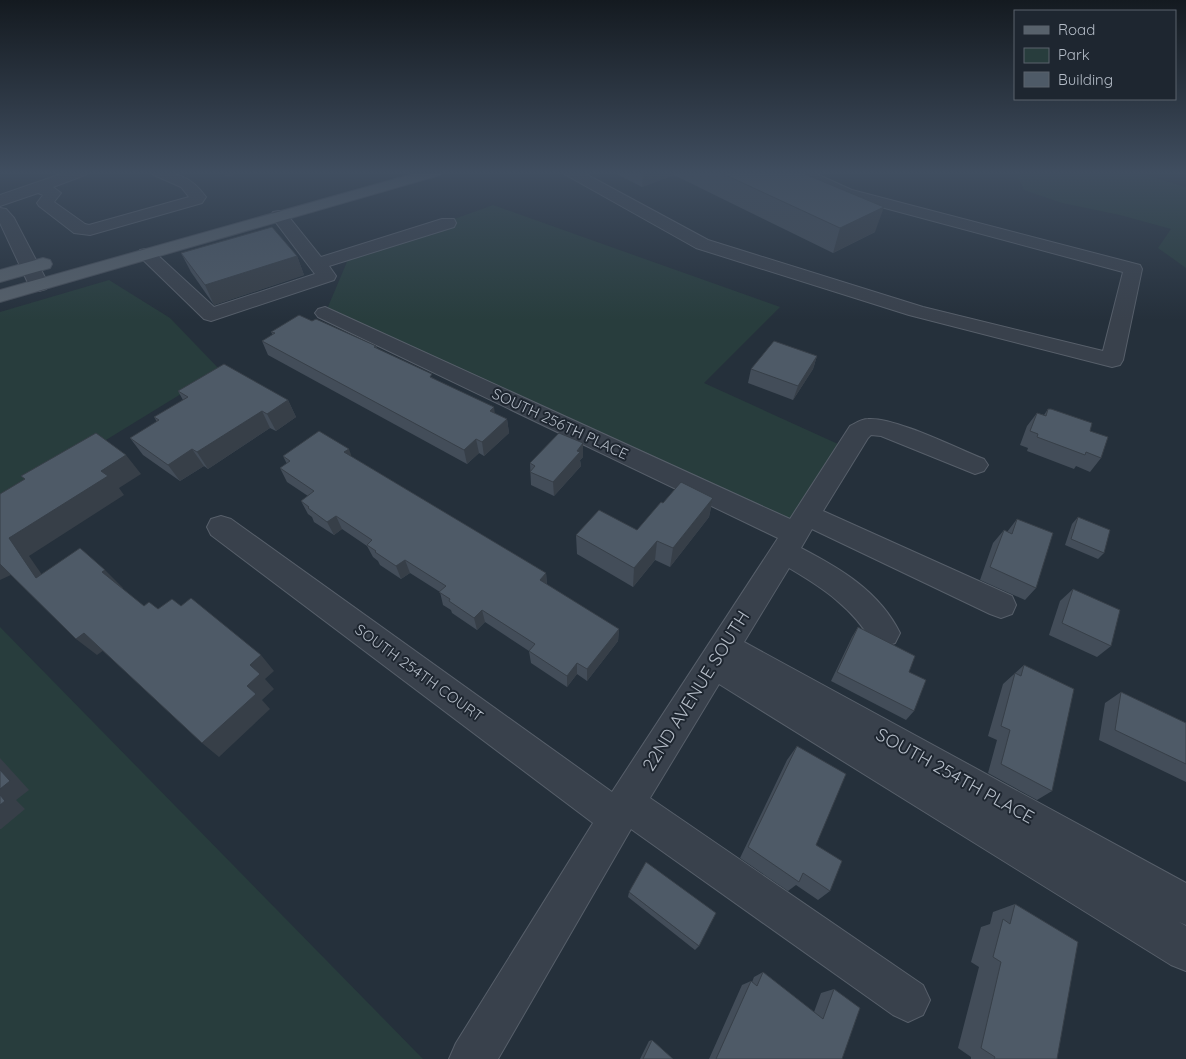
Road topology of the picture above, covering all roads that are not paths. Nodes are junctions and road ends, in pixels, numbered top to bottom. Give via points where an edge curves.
1 (8, 221) edge
2 (70, 221) edge
3 (124, 221) edge
4 (255, 221) edge
5 (283, 221) edge
6 (661, 221) edge
7 (953, 221) edge
8 (448, 223) dead end
9 (187, 226) dead end
10 (144, 246) junction
11 (59, 260) dead end
12 (318, 264) junction
13 (0, 276) edge
14 (35, 276) junction
15 (0, 296) edge
16 (324, 314) dead end
17 (975, 465) dead end
18 (221, 527) dead end
19 (796, 534) junction
20 (1001, 605) dead end
21 (884, 633) dead end
22 (719, 655) junction
23 (621, 810) junction
24 (1186, 905) edge
25 (1186, 950) edge
26 (908, 1000) dead end
27 (472, 1059) edge

1 - 14 street
2 - 3 street via 80,229 98,229
4 - 10 main road
5 - 12 street
6 - 7 street via 702,244 916,311 1112,360 1133,269
8 - 12 street
9 - 10 main road
10 - 12 street via 211,315 327,276
10 - 14 main road
11 - 14 main road
13 - 14 main road
14 - 15 main road
16 - 19 street, SOUTH 256TH PLACE
17 - 19 street, 22ND AVENUE SOUTH via 884,428 867,427 859,432
18 - 23 street, SOUTH 254TH COURT
19 - 20 street
19 - 21 street via 836,582 875,615
19 - 22 street, 22ND AVENUE SOUTH
22 - 23 street, 22ND AVENUE SOUTH
22 - 24 street, SOUTH 254TH PLACE
22 - 25 street
23 - 26 street
23 - 27 street, 22ND AVENUE SOUTH

